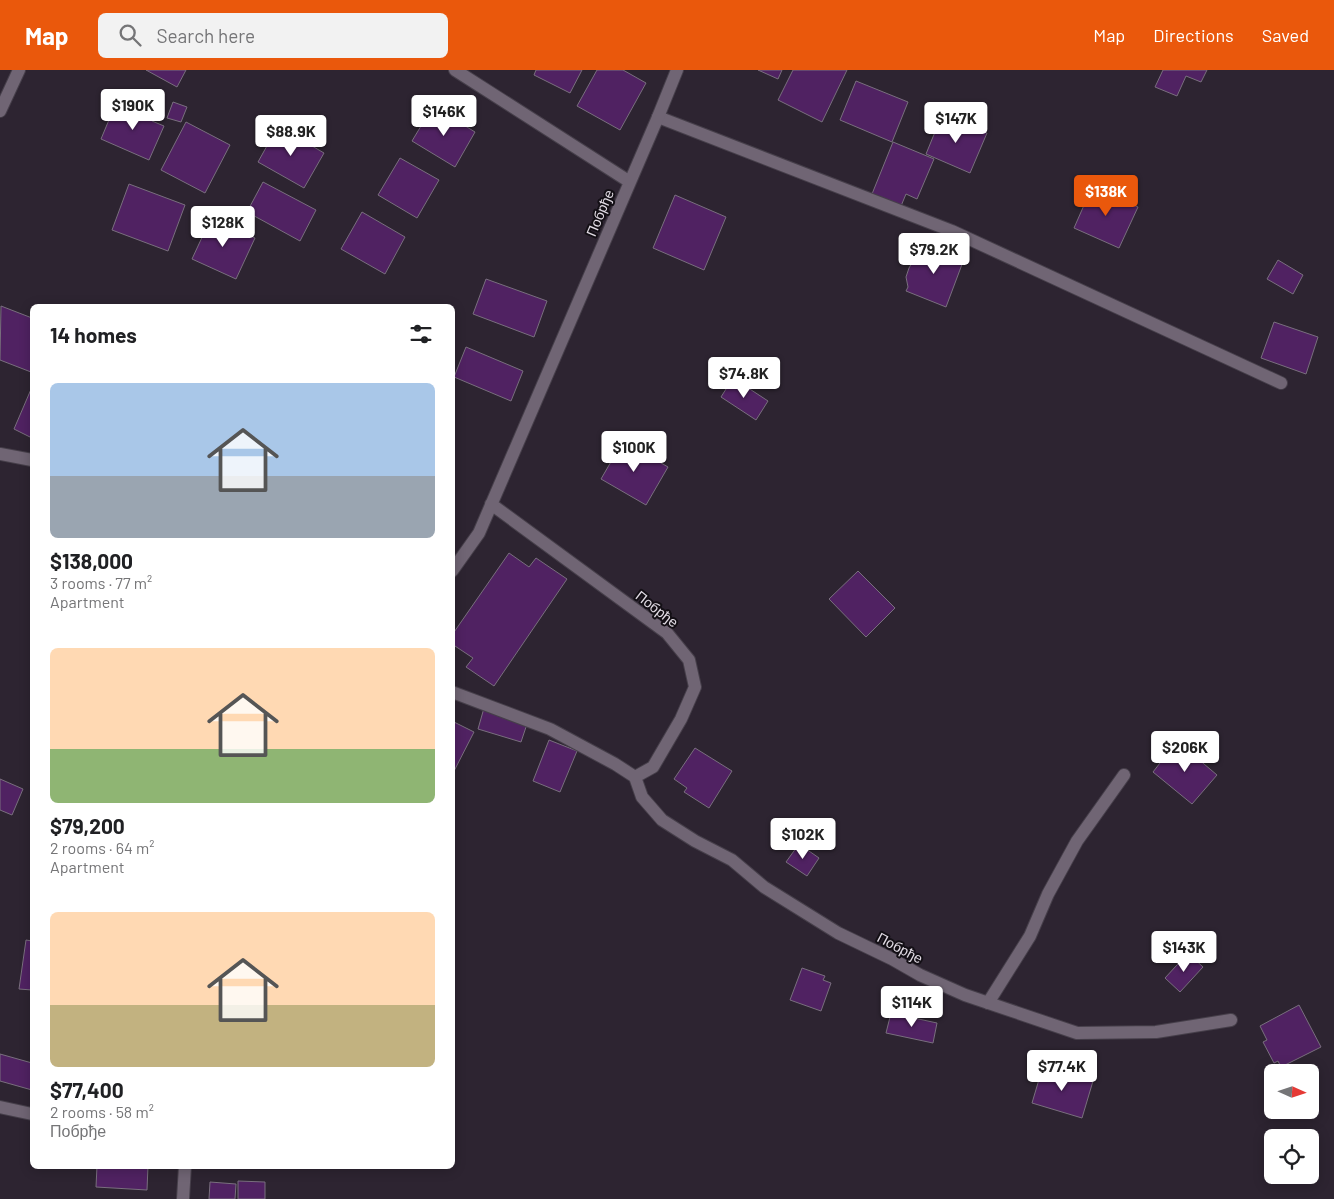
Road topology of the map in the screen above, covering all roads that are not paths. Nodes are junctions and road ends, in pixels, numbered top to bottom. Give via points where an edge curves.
1 (19, 70) edge
2 (455, 70) edge
3 (674, 71) edge
4 (0, 111) edge
5 (658, 118) junction
6 (630, 182) junction
7 (1281, 383) dead end
8 (0, 454) edge
9 (30, 460) edge
10 (491, 504) junction
11 (455, 567) edge
12 (455, 693) edge
13 (1124, 775) dead end
14 (636, 777) junction
15 (988, 1003) junction
16 (1231, 1020) dead end
17 (0, 1107) edge
18 (30, 1114) edge
19 (185, 1169) edge
20 (183, 1199) edge

1 - 4 street
2 - 6 street, Побрђе
3 - 5 street, Побрђе
5 - 6 street, Побрђе
5 - 7 street via 952,231
6 - 10 street, Побрђе
8 - 9 street
10 - 11 street, Побрђе via 479,533
10 - 14 street, Побрђе via 667,633 689,660 695,687 653,768
12 - 14 street via 550,729
13 - 15 street via 1077,841 1030,936
14 - 15 street, Побрђе via 642,797 662,820 732,860 764,887 838,933 920,975
15 - 16 street, Побрђе via 1077,1032 1156,1032
17 - 18 street
19 - 20 street

